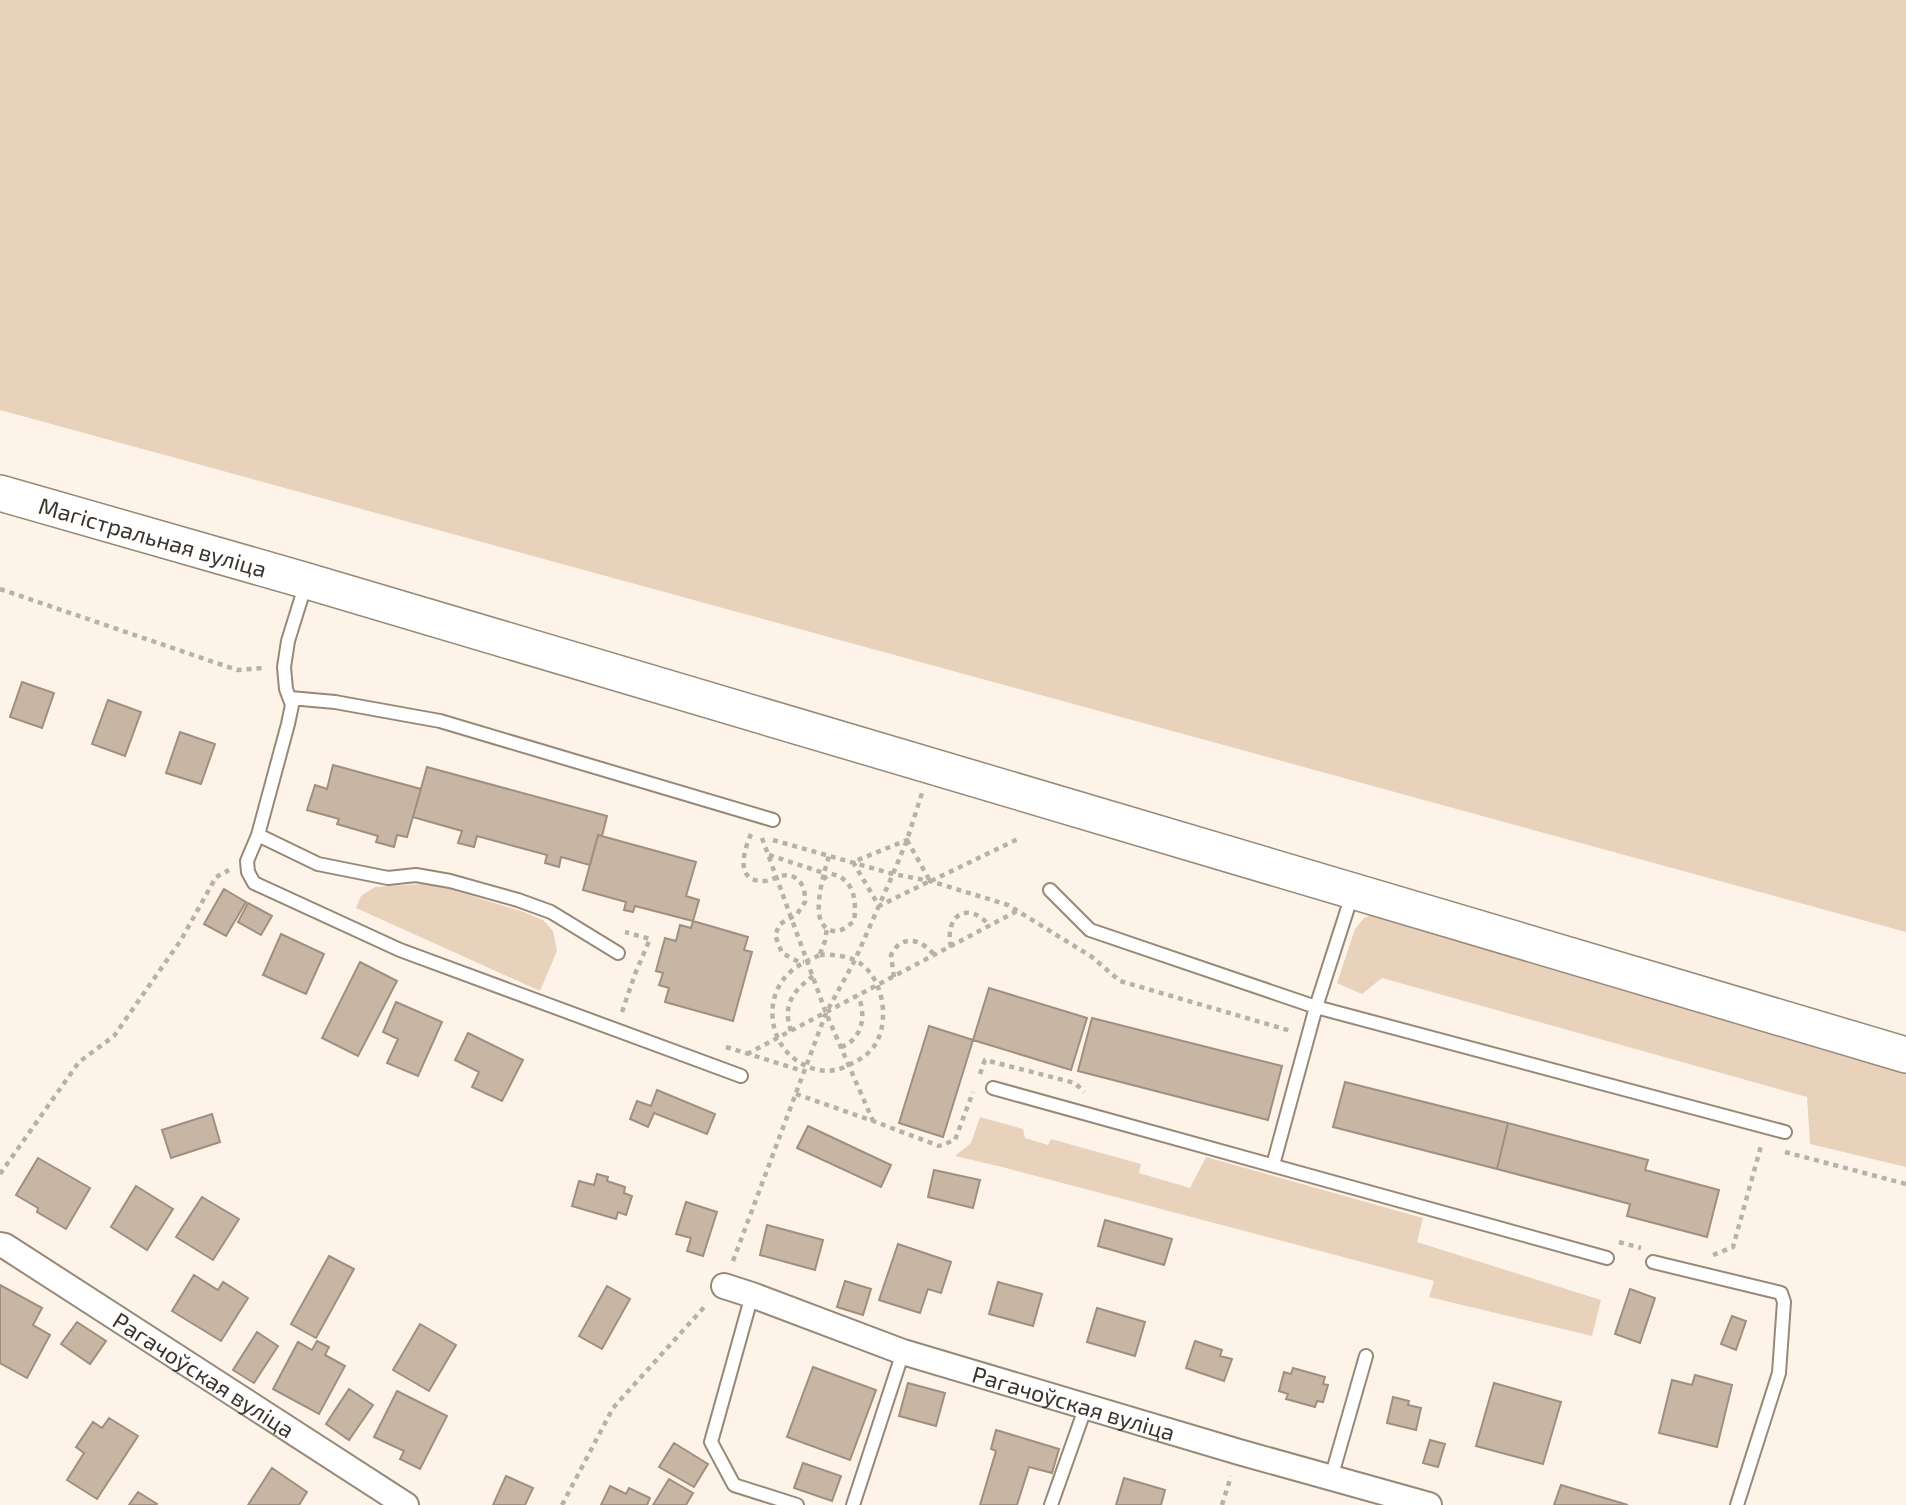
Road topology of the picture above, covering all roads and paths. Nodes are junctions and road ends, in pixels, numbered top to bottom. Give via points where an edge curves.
1 (0, 493) edge
2 (307, 580) junction
3 (0, 589) edge
4 (284, 667) junction
5 (290, 698) junction
6 (932, 766) junction
7 (773, 820) dead end
8 (258, 835) junction
9 (762, 837) junction
10 (1020, 838) dead end
11 (907, 840) junction
12 (768, 855) junction
13 (829, 856) junction
14 (247, 861) junction
15 (853, 863) junction
16 (893, 874) junction
17 (823, 876) junction
18 (776, 877) junction
19 (930, 881) junction
20 (1050, 890) dead end
21 (1353, 891) junction
22 (879, 906) junction
23 (1018, 911) dead end
24 (791, 919) junction
25 (990, 926) junction
26 (827, 928) junction
27 (624, 931) dead end
28 (951, 947) junction
29 (618, 953) dead end
30 (820, 955) junction
31 (934, 956) junction
32 (855, 960) junction
33 (807, 961) junction
34 (813, 976) junction
35 (894, 977) junction
36 (877, 986) junction
37 (858, 996) junction
38 (1316, 1007) junction
39 (622, 1012) dead end
40 (826, 1013) junction
41 (791, 1031) junction
42 (778, 1037) junction
43 (722, 1045) dead end
44 (841, 1047) junction
45 (747, 1053) junction
46 (1906, 1055) edge
47 (849, 1065) junction
48 (804, 1069) junction
49 (741, 1076) dead end
50 (993, 1088) dead end
51 (873, 1121) dead end
52 (1785, 1132) dead end
53 (1273, 1165) junction
54 (0, 1174) edge
55 (1906, 1184) edge
56 (1615, 1241) dead end
57 (0, 1245) edge
58 (1646, 1249) dead end
59 (1607, 1258) dead end
60 (1703, 1259) dead end
61 (1653, 1262) dead end
62 (724, 1286) junction
63 (752, 1294) junction
64 (904, 1352) junction
65 (1366, 1356) dead end
66 (1086, 1406) junction
67 (1331, 1478) junction
68 (406, 1505) edge
69 (562, 1505) edge
70 (797, 1505) edge
71 (853, 1505) edge
72 (1051, 1505) edge
73 (1429, 1505) edge
74 (1737, 1505) edge

1 - 2 main road, Магістральная вуліца
2 - 4 lane
2 - 6 main road, Магістральная вуліца
3 - 4 path via 237,670
4 - 5 lane
5 - 7 lane via 440,721
5 - 8 lane via 288,724
6 - 11 path
6 - 21 main road, Магістральная вуліца
8 - 14 lane
8 - 29 lane via 317,864 387,878 416,875 450,881 518,900 551,912
9 - 12 path
9 - 13 path
9 - 18 path via 751,834 743,861 754,879
10 - 19 path
11 - 15 path
11 - 16 path
11 - 19 path
12 - 17 path
12 - 18 path
13 - 15 path
13 - 17 path
14 - 49 lane via 254,883 400,950
14 - 54 path via 216,877 181,940 114,1036 79,1062
15 - 16 path
15 - 22 path
16 - 22 path
17 - 26 path via 818,900
17 - 26 path via 845,880 855,905 854,921 848,926 835,931
18 - 24 path
18 - 24 path via 794,876 803,887 805,902
19 - 22 path
20 - 38 lane via 1090,930
21 - 38 lane
21 - 46 main road, Магістральная вуліца
22 - 32 path
23 - 25 path
24 - 33 path
24 - 33 path via 777,929 776,942 782,953
25 - 28 path
25 - 28 path via 975,913 959,914 950,926
26 - 30 path
27 - 39 path via 650,939
28 - 31 path
30 - 32 path
30 - 33 path
31 - 35 path
31 - 35 path via 915,941 898,945 891,955
32 - 36 path
32 - 40 path
33 - 34 path
33 - 42 path via 787,975 776,993 772,1015
34 - 40 path
34 - 41 path via 792,997 787,1012
35 - 36 path
36 - 37 path
36 - 47 path via 884,1009 880,1033 871,1051
37 - 40 path
37 - 44 path via 863,1020 850,1044
38 - 52 lane
38 - 53 lane
40 - 41 path
40 - 44 path
40 - 48 path
41 - 42 path
42 - 45 path
42 - 48 path
43 - 45 path
44 - 47 path
45 - 48 path
47 - 48 path via 829,1072
47 - 51 path
48 - 62 path
50 - 53 lane
53 - 59 lane
55 - 60 path via 1761,1146 1733,1247
56 - 58 path
57 - 68 street, Рагачоўская вуліца
61 - 74 lane via 1781,1293 1779,1373
62 - 63 street, Рагачоўская вуліца
62 - 69 path via 613,1408
63 - 64 street, Рагачоўская вуліца
63 - 70 lane via 711,1442 734,1486
64 - 66 street, Рагачоўская вуліца
64 - 71 lane
65 - 67 lane
66 - 67 street, Рагачоўская вуліца
66 - 72 lane
67 - 73 street, Рагачоўская вуліца

